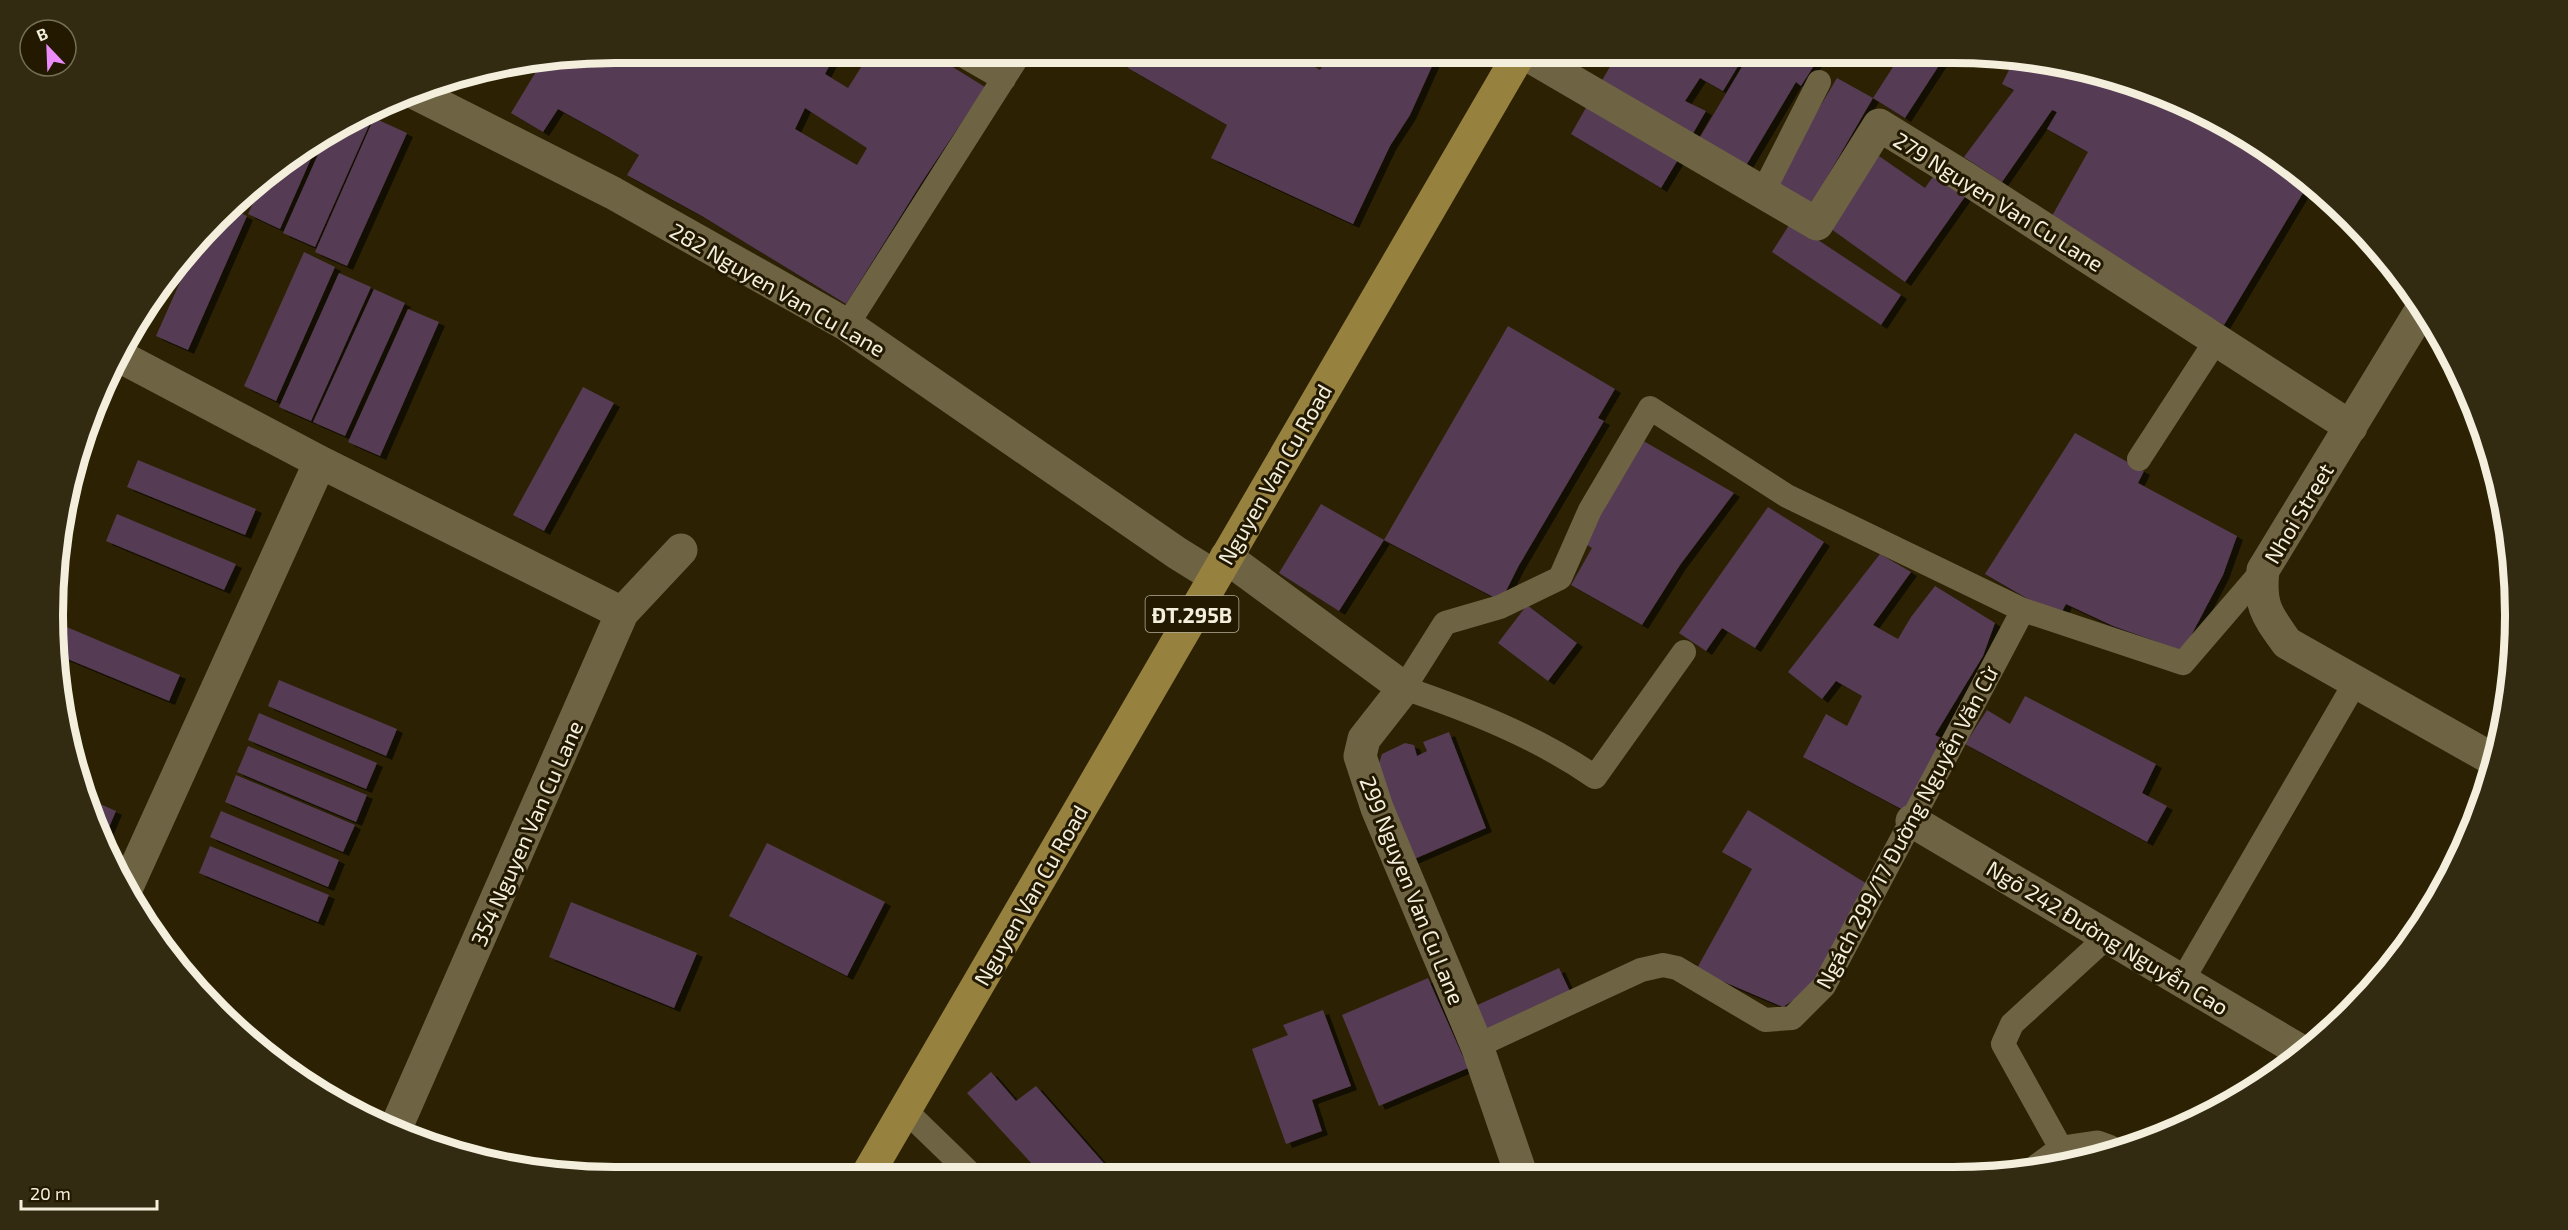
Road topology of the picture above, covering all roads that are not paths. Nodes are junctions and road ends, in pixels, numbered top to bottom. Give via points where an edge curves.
1 (977, 63) edge
2 (1013, 63) edge
3 (1516, 63) edge
4 (1541, 63) edge
5 (1004, 79) junction
6 (1819, 82) dead end
7 (423, 98) edge
8 (1763, 192) junction
9 (2417, 317) edge
10 (847, 325) junction
11 (2217, 339) junction
12 (126, 360) edge
13 (2350, 427) junction
14 (2139, 459) dead end
15 (320, 462) junction
16 (681, 550) dead end
17 (1220, 566) junction
18 (2263, 570) junction
19 (2023, 610) junction
20 (622, 613) junction
21 (1684, 652) dead end
22 (2355, 683) junction
23 (1404, 688) junction
24 (2486, 756) edge
25 (1912, 821) junction
26 (131, 879) edge
27 (2107, 937) junction
28 (2182, 981) junction
29 (1477, 1046) junction
30 (2295, 1048) edge
31 (906, 1112) junction
32 (398, 1122) edge
33 (2051, 1158) edge
34 (872, 1167) edge
35 (964, 1167) edge
36 (1519, 1167) edge

1 - 5 lane
2 - 5 lane
3 - 17 main road, Nguyen Van Cu Road / ĐT.295B
4 - 8 street, 279 Nguyen Van Cu Lane
5 - 10 lane
6 - 8 lane
7 - 10 street, 282 Nguyen Van Cu Lane via 613,193
8 - 11 street, 279 Nguyen Van Cu Lane via 1817,224 1879,125
9 - 13 street, Nhoi Street
10 - 17 street, 282 Nguyen Van Cu Lane via 1167,546
11 - 13 street, 279 Nguyen Van Cu Lane
11 - 14 lane
12 - 15 street
13 - 18 street, Nhoi Street
15 - 20 street
15 - 26 street
16 - 20 street, 354 Nguyen Van Cu Lane
17 - 23 street
17 - 31 main road, Nguyen Van Cu Road / ĐT.295B
18 - 19 lane via 2182,663
18 - 22 street, Nhoi Street via 2260,594 2267,616 2287,643
19 - 23 lane via 1787,496 1650,408 1590,510 1560,578 1500,607 1445,623
19 - 25 lane, Ngách 299/17 Đường Nguyễn Văn Cừ
20 - 32 street, 354 Nguyen Van Cu Lane
21 - 23 lane via 1595,777 1565,756 1473,712
22 - 24 street, Nhoi Street
22 - 28 lane
23 - 29 street, 299 Nguyen Van Cu Lane via 1364,739 1360,756 1377,808
25 - 27 street, Ngõ 242 Đường Nguyễn Cao
25 - 29 lane, Ngách 299/17 Đường Nguyễn Văn Cừ via 1824,986 1792,1018 1765,1020 1677,968 1664,965 1641,970
27 - 28 street, Ngõ 242 Đường Nguyễn Cao
27 - 33 lane via 2012,1024 2003,1044
28 - 30 street, Ngõ 242 Đường Nguyễn Cao
29 - 36 street, 299 Nguyen Van Cu Lane
31 - 34 main road, Nguyen Van Cu Road / ĐT.295B
31 - 35 lane

